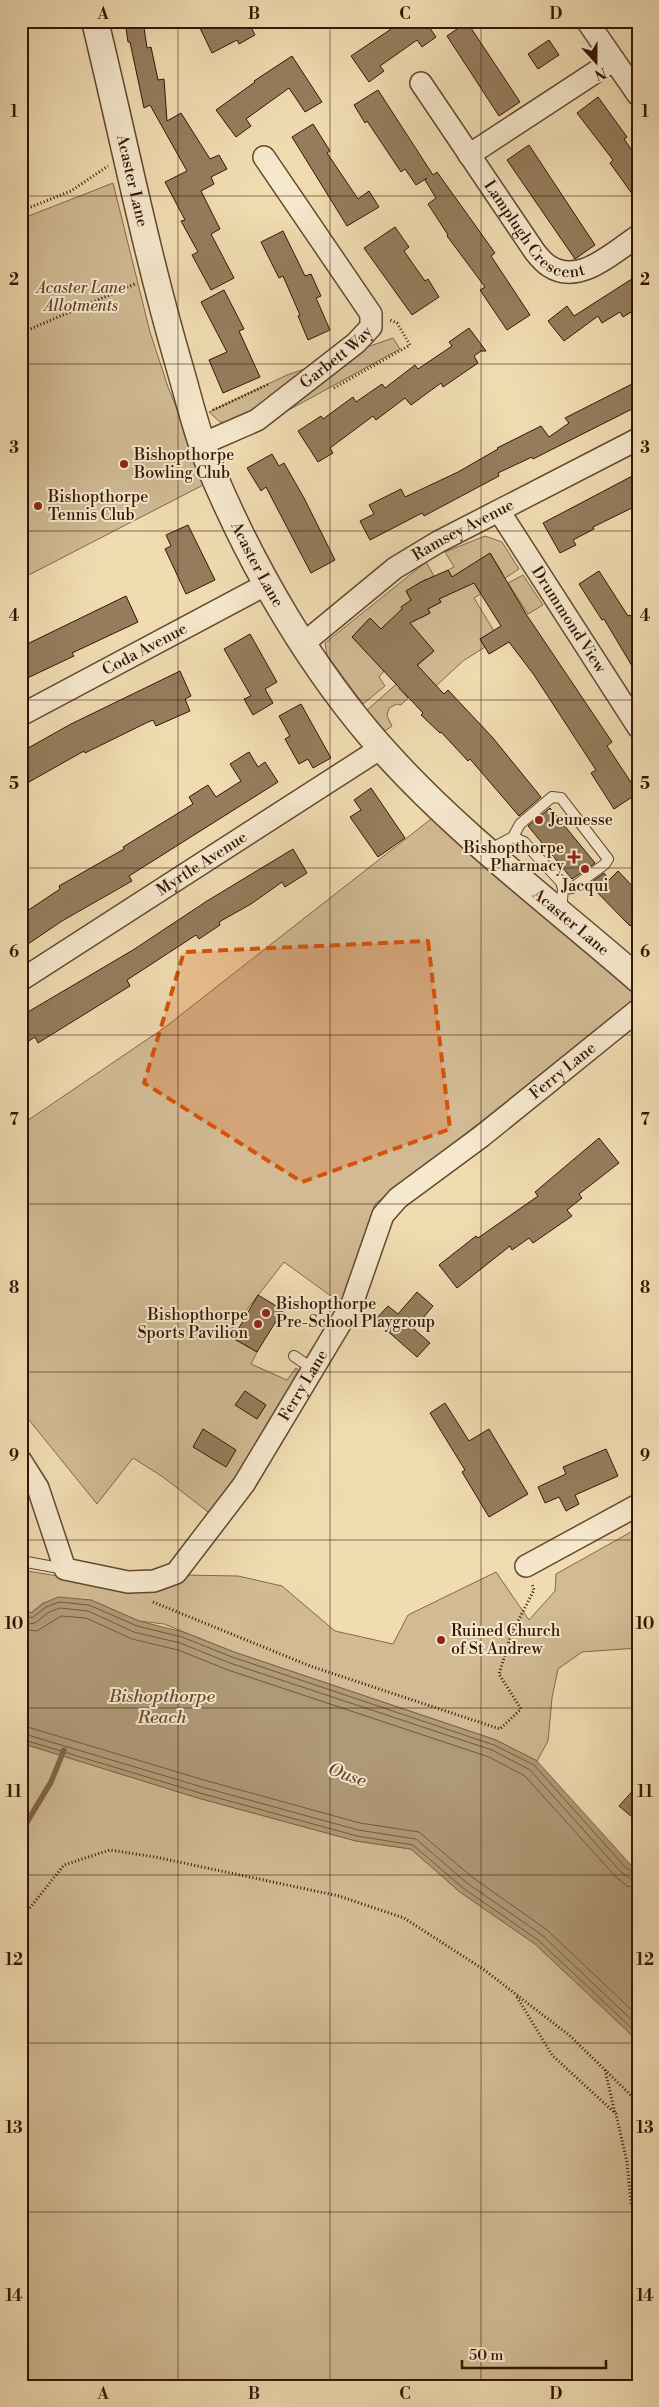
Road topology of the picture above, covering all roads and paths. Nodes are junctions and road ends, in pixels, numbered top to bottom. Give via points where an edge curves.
1 (95, 21) edge
2 (587, 21) edge
3 (614, 60) junction
4 (421, 83) dead end
5 (638, 95) edge
6 (127, 153) junction
7 (469, 155) junction
8 (264, 157) dead end
9 (21, 211) edge
10 (638, 236) edge
11 (154, 276) junction
12 (21, 333) edge
13 (638, 438) edge
14 (202, 444) junction
15 (498, 511) junction
16 (267, 584) junction
17 (304, 643) junction
18 (21, 715) edge
19 (638, 727) edge
20 (381, 748) junction
21 (513, 837) junction
22 (486, 851) junction
23 (562, 901) junction
24 (638, 979) edge
25 (21, 980) edge
26 (638, 1010) edge
27 (294, 1356) dead end
28 (314, 1369) junction
29 (21, 1461) edge
30 (638, 1505) edge
31 (21, 1561) edge
32 (526, 1566) joint
33 (65, 1569) junction
34 (128, 1582) junction
35 (21, 1919) edge
36 (516, 1994) junction
37 (605, 2070) junction
38 (638, 2102) edge
39 (616, 2114) junction
40 (638, 2224) edge

1 - 6 street, Acaster Lane
2 - 3 street
3 - 5 street
3 - 7 street, Lamplugh Crescent
4 - 7 street, Lamplugh Crescent
6 - 9 path via 71,191
6 - 11 street, Acaster Lane
7 - 10 street, Lamplugh Crescent via 535,252 548,266 560,272 577,273 590,267
8 - 14 street, Garbett Way via 371,314 371,327 356,343 257,420
11 - 12 path
11 - 14 street, Acaster Lane
13 - 15 street, Ramsey Avenue
14 - 16 street, Acaster Lane
15 - 17 street, Ramsey Avenue via 395,568
15 - 19 street, Drummond View
16 - 17 street, Acaster Lane
16 - 18 street, Coda Avenue
17 - 20 street, Acaster Lane via 328,680
20 - 22 street, Acaster Lane
20 - 25 street, Myrtle Avenue
21 - 22 lane
21 - 23 lane via 524,842 561,882
21 - 23 lane via 520,824 552,797 561,798 608,859 572,888
22 - 23 street, Acaster Lane
23 - 24 street, Acaster Lane
26 - 28 street, Ferry Lane via 482,1136 398,1198 383,1215 352,1304
27 - 28 lane
28 - 34 street, Ferry Lane via 244,1484 176,1574 154,1581
29 - 33 street via 38,1488
30 - 32 street
31 - 33 lane
32 - 34 path via 534,1590 511,1635 499,1674 521,1709 500,1730 310,1666 142,1598
33 - 34 street, Ferry Lane
35 - 36 path via 64,1865 110,1850 339,1896 404,1918
36 - 37 path via 569,2035
36 - 39 path via 552,2055
37 - 38 path
37 - 39 path
39 - 40 path via 627,2162 631,2203

